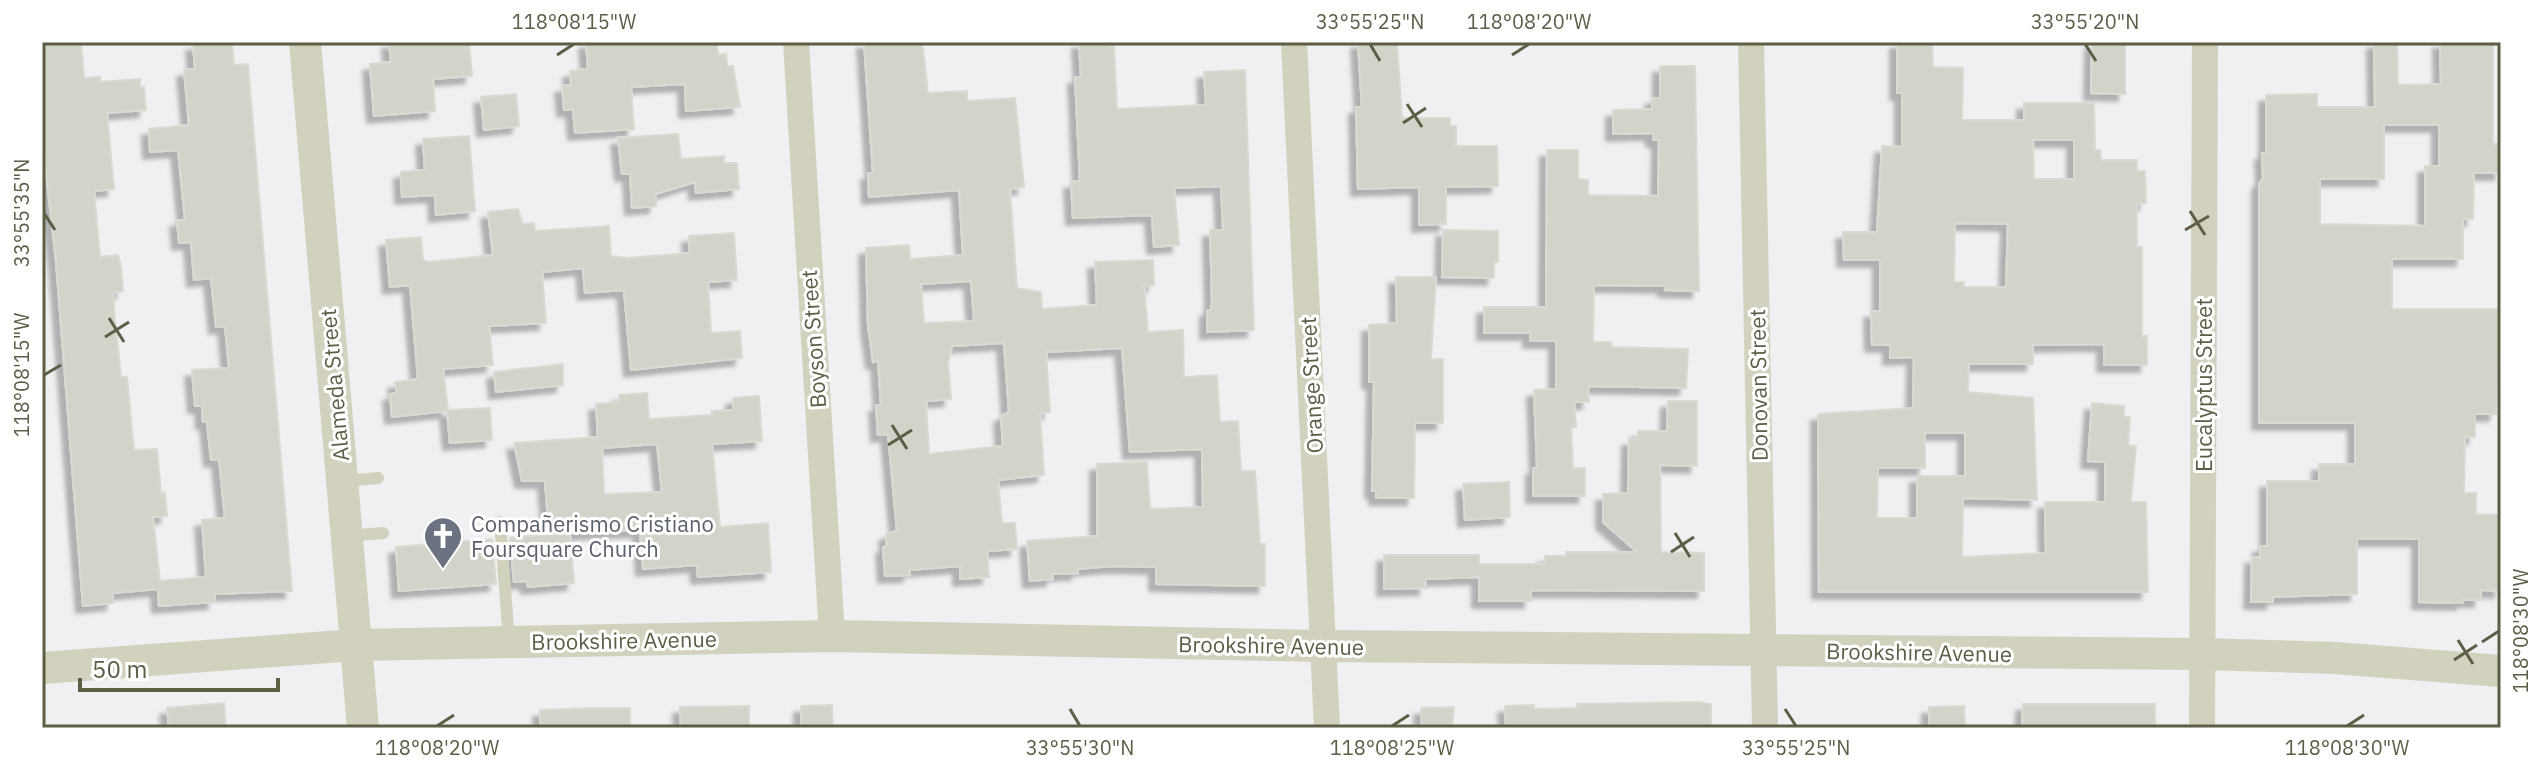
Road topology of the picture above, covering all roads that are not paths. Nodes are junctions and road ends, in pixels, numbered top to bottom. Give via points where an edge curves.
1 (305, 42) edge
2 (796, 42) edge
3 (1294, 42) edge
4 (1751, 42) edge
5 (2205, 42) edge
6 (378, 478) dead end
7 (342, 481) junction
8 (500, 522) dead end
9 (383, 533) dead end
10 (346, 536) junction
11 (832, 636) junction
12 (509, 642) junction
13 (356, 645) junction
14 (1323, 646) junction
15 (1763, 650) junction
16 (2202, 654) junction
17 (42, 668) edge
18 (2501, 671) edge
19 (363, 728) edge
20 (1327, 728) edge
21 (1765, 728) edge
22 (2202, 728) edge

1 - 7 street, Alameda Street
2 - 11 street, Boyson Street
3 - 14 street, Orange Street
4 - 15 street, Donovan Street
5 - 16 street, Eucalyptus Street
6 - 7 lane
7 - 10 street, Alameda Street
8 - 12 lane
9 - 10 lane
10 - 13 street, Alameda Street
11 - 12 street, Brookshire Avenue
11 - 14 street, Brookshire Avenue
12 - 13 street, Brookshire Avenue
13 - 17 street, Brookshire Avenue
13 - 19 street, Alameda Street
14 - 15 street, Brookshire Avenue
14 - 20 street, Orange Street
15 - 16 street, Brookshire Avenue
15 - 21 street, Donovan Street
16 - 18 street, Brookshire Avenue
16 - 22 street, Eucalyptus Street

